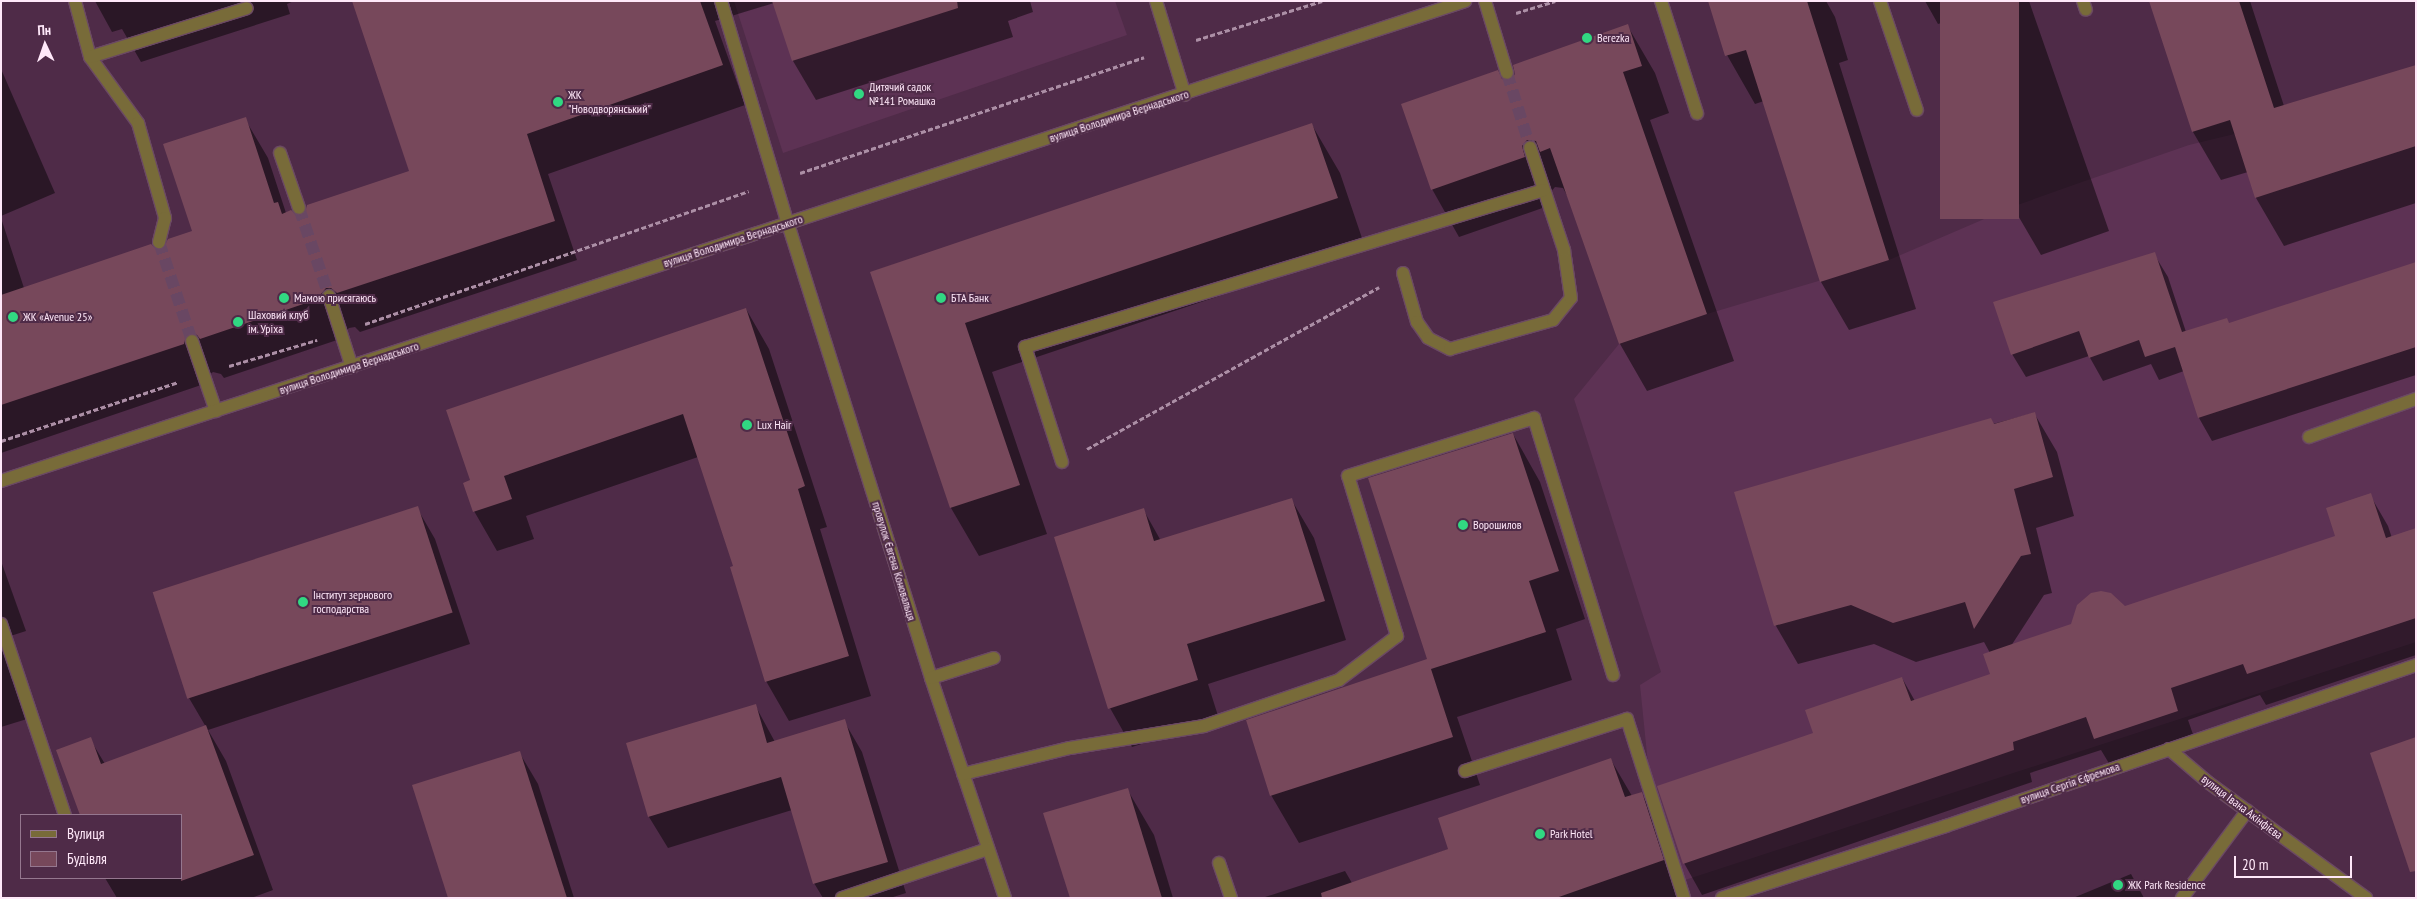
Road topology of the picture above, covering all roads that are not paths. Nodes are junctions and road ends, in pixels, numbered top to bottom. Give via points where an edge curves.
1 (75, 1) edge
2 (721, 1) edge
3 (1156, 1) edge
4 (1465, 1) edge
5 (1485, 1) edge
6 (1661, 1) edge
7 (1880, 1) edge
8 (247, 8) dead end
9 (90, 57) junction
10 (1507, 73) tunnel mouth
11 (1186, 95) junction
12 (1917, 110) dead end
13 (1697, 113) dead end
14 (1530, 147) tunnel mouth
15 (280, 153) dead end
16 (1544, 190) junction
17 (299, 208) tunnel mouth
18 (788, 224) junction
19 (158, 242) tunnel mouth
20 (1403, 273) road end
21 (328, 296) tunnel mouth
22 (192, 341) tunnel mouth
23 (352, 367) junction
24 (2416, 399) edge
25 (216, 411) junction
26 (2309, 437) dead end
27 (1062, 462) road end
28 (1, 481) edge
29 (1, 624) edge
30 (994, 658) dead end
31 (2416, 665) edge
32 (1613, 675) dead end
33 (930, 678) junction
34 (2169, 749) junction
35 (1465, 771) dead end
36 (963, 774) junction
37 (2247, 811) junction
38 (65, 814) edge
39 (988, 849) junction
40 (1219, 863) dead end
41 (842, 898) edge
42 (1005, 898) edge
43 (1231, 898) edge
44 (1684, 898) edge
45 (1722, 898) edge
46 (2182, 898) edge
47 (2366, 898) edge

1 - 9 street
2 - 18 street, провулок Євгена Коновальця
3 - 11 street
4 - 11 street, вулиця Володимира Вернадського
5 - 10 street
6 - 13 street
7 - 12 street
8 - 9 street
9 - 19 street via 138,124 165,218
11 - 18 street, вулиця Володимира Вернадського
14 - 16 street
15 - 17 street
16 - 20 street via 1564,250 1571,298 1553,320 1450,349 1428,338 1417,322
16 - 27 street via 1026,347
18 - 23 street, вулиця Володимира Вернадського
18 - 33 street, провулок Євгена Коновальця
21 - 23 street
22 - 25 street
23 - 25 street, вулиця Володимира Вернадського
24 - 26 street
25 - 28 street, вулиця Володимира Вернадського
29 - 38 street
30 - 33 street
31 - 34 street, вулиця Сергія Єфремова
32 - 36 street via 1534,418 1348,476 1397,636 1339,680 1204,726 1070,748
33 - 36 street, провулок Євгена Коновальця
34 - 37 street, вулиця Івана Акінфієва
34 - 45 street, вулиця Сергія Єфремова via 1946,826
35 - 44 street via 1627,719
36 - 39 street, провулок Євгена Коновальця
37 - 46 street
37 - 47 street, вулиця Івана Акінфієва
39 - 41 street
39 - 42 street, провулок Євгена Коновальця
40 - 43 street

